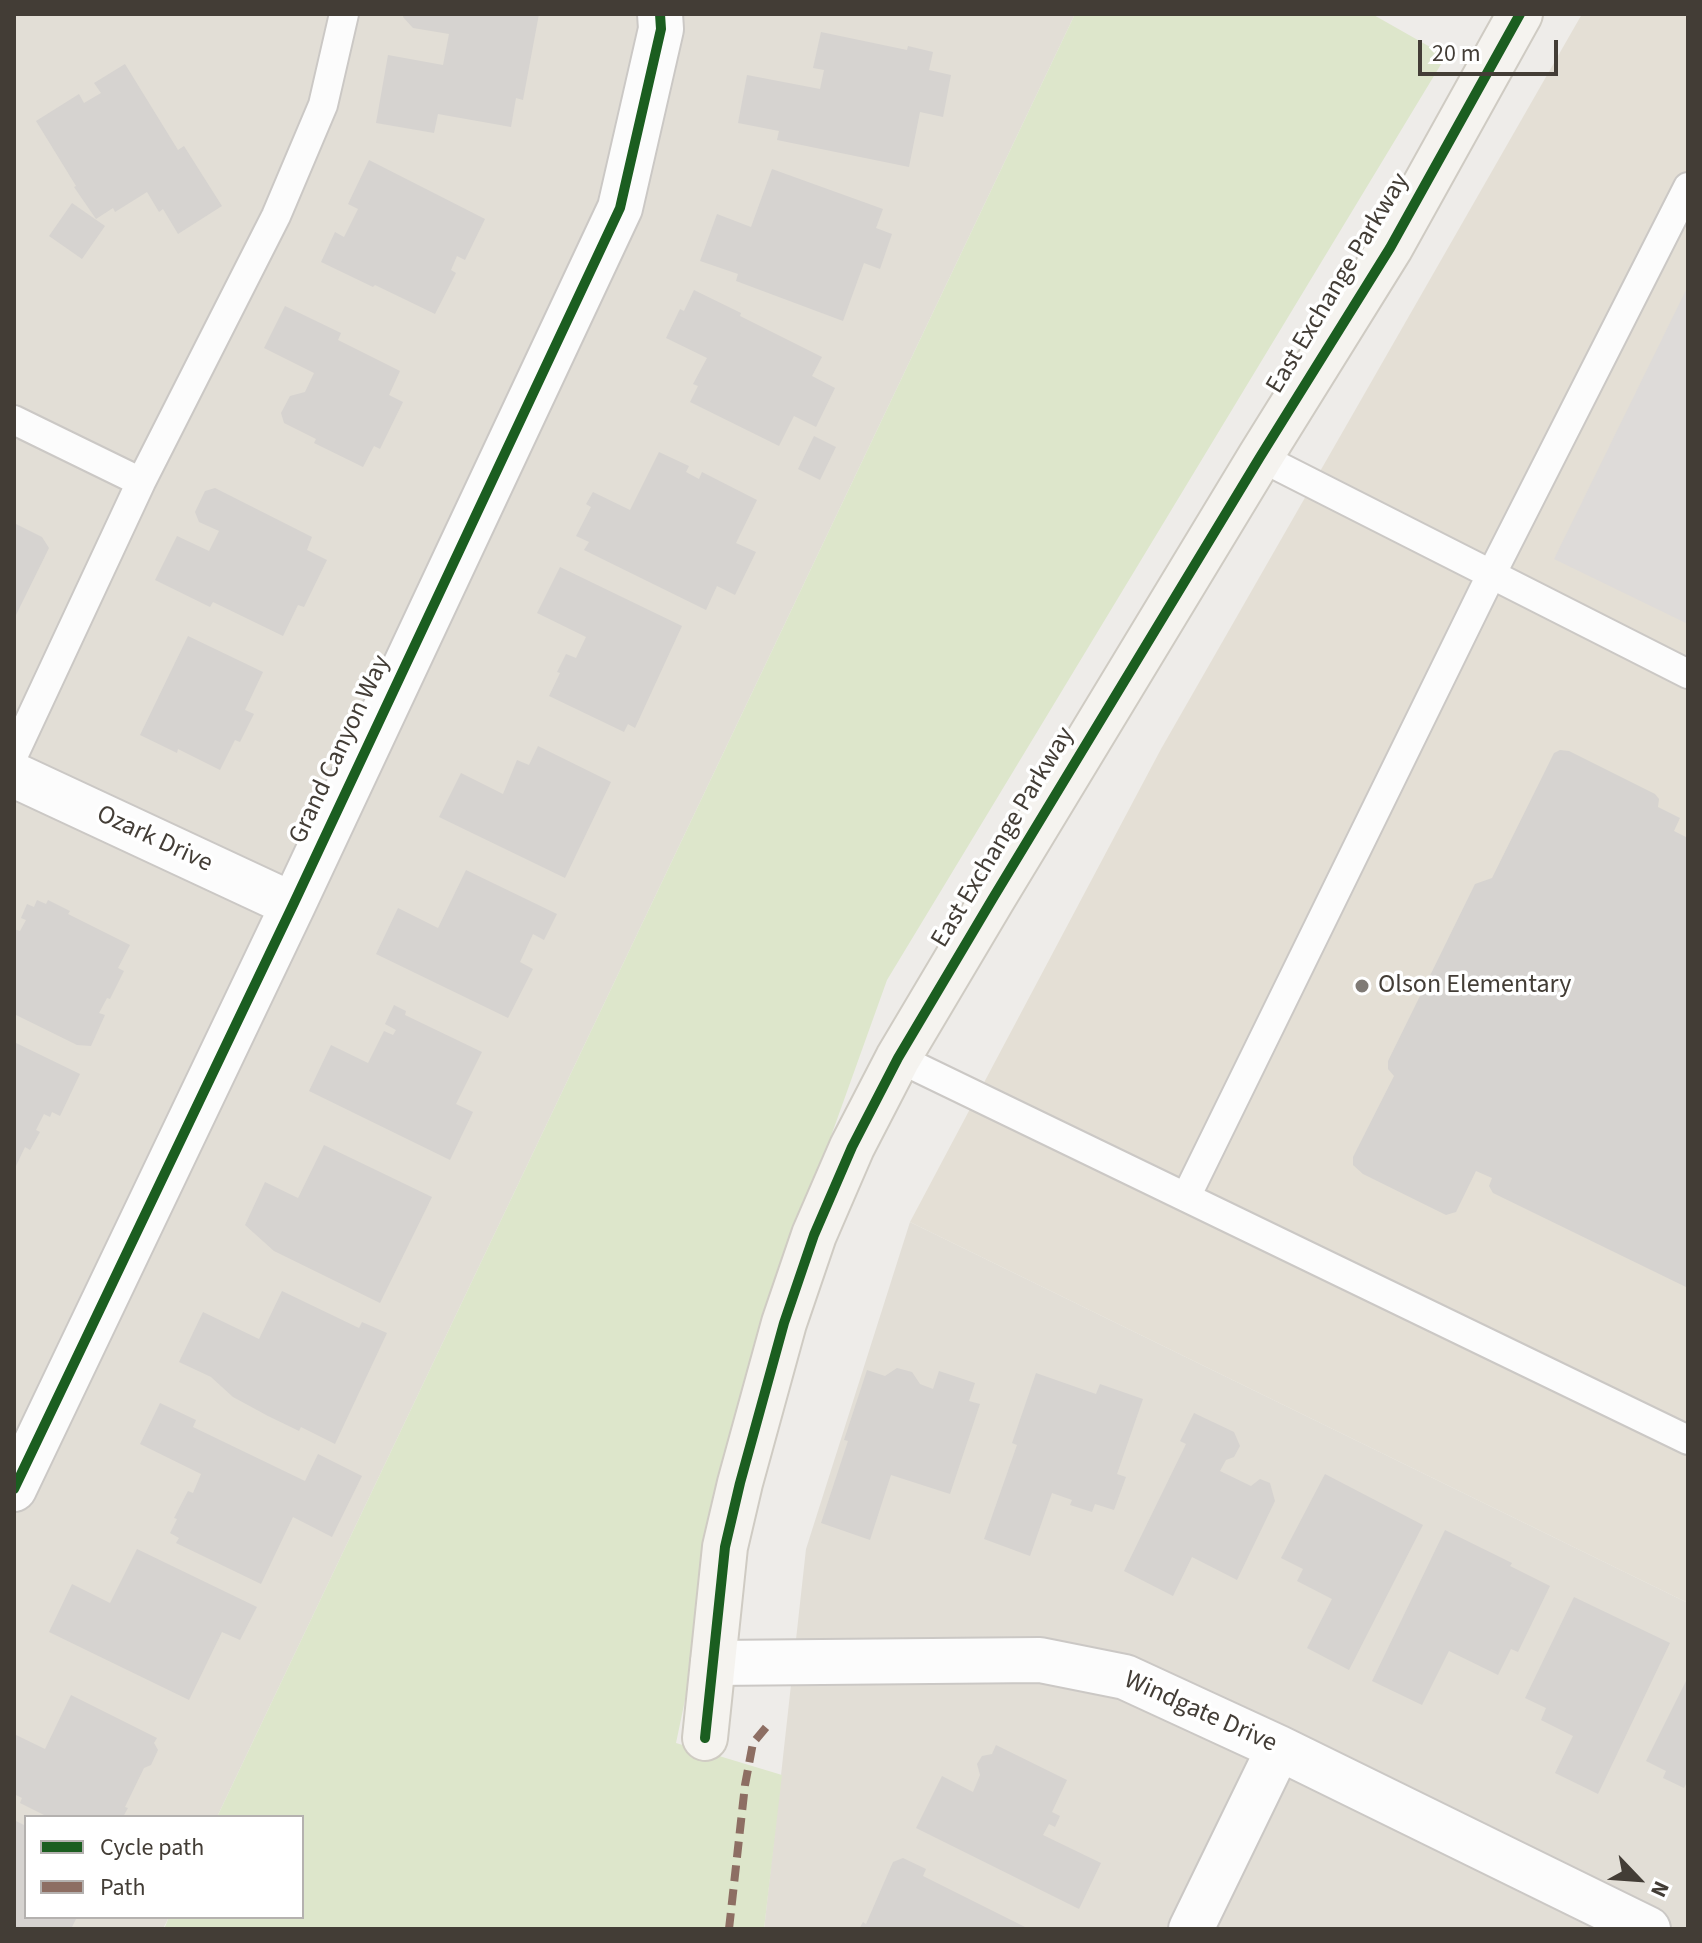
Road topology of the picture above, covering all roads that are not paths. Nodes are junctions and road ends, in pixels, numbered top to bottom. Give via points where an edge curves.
1 (344, 14) edge
2 (660, 14) edge
3 (1514, 19) edge
4 (1688, 187) edge
5 (14, 420) edge
6 (1260, 457) junction
7 (141, 482) junction
8 (1491, 575) junction
9 (1688, 674) edge
10 (14, 754) edge
11 (14, 775) edge
12 (293, 905) junction
13 (898, 1058) junction
14 (1186, 1197) junction
15 (1688, 1440) edge
16 (14, 1489) edge
17 (713, 1663) junction
18 (705, 1738) dead end
19 (1279, 1748) junction
20 (1191, 1929) edge
21 (1648, 1929) edge

1 - 7 lane via 323,105 276,216
2 - 12 street, Grand Canyon Way via 661,29 620,208
3 - 6 street, East Exchange Parkway via 1390,248
4 - 8 lane
5 - 7 lane
6 - 8 lane
6 - 13 street, East Exchange Parkway
7 - 10 lane
8 - 9 lane
8 - 14 lane
11 - 12 street, Ozark Drive
12 - 16 street, Grand Canyon Way
13 - 14 lane
13 - 17 street, East Exchange Parkway via 814,1235 784,1323 725,1547
14 - 15 lane
17 - 18 street, East Exchange Parkway
17 - 19 street, Windgate Drive via 1040,1660 1125,1677
19 - 20 street
19 - 21 street, Windgate Drive

